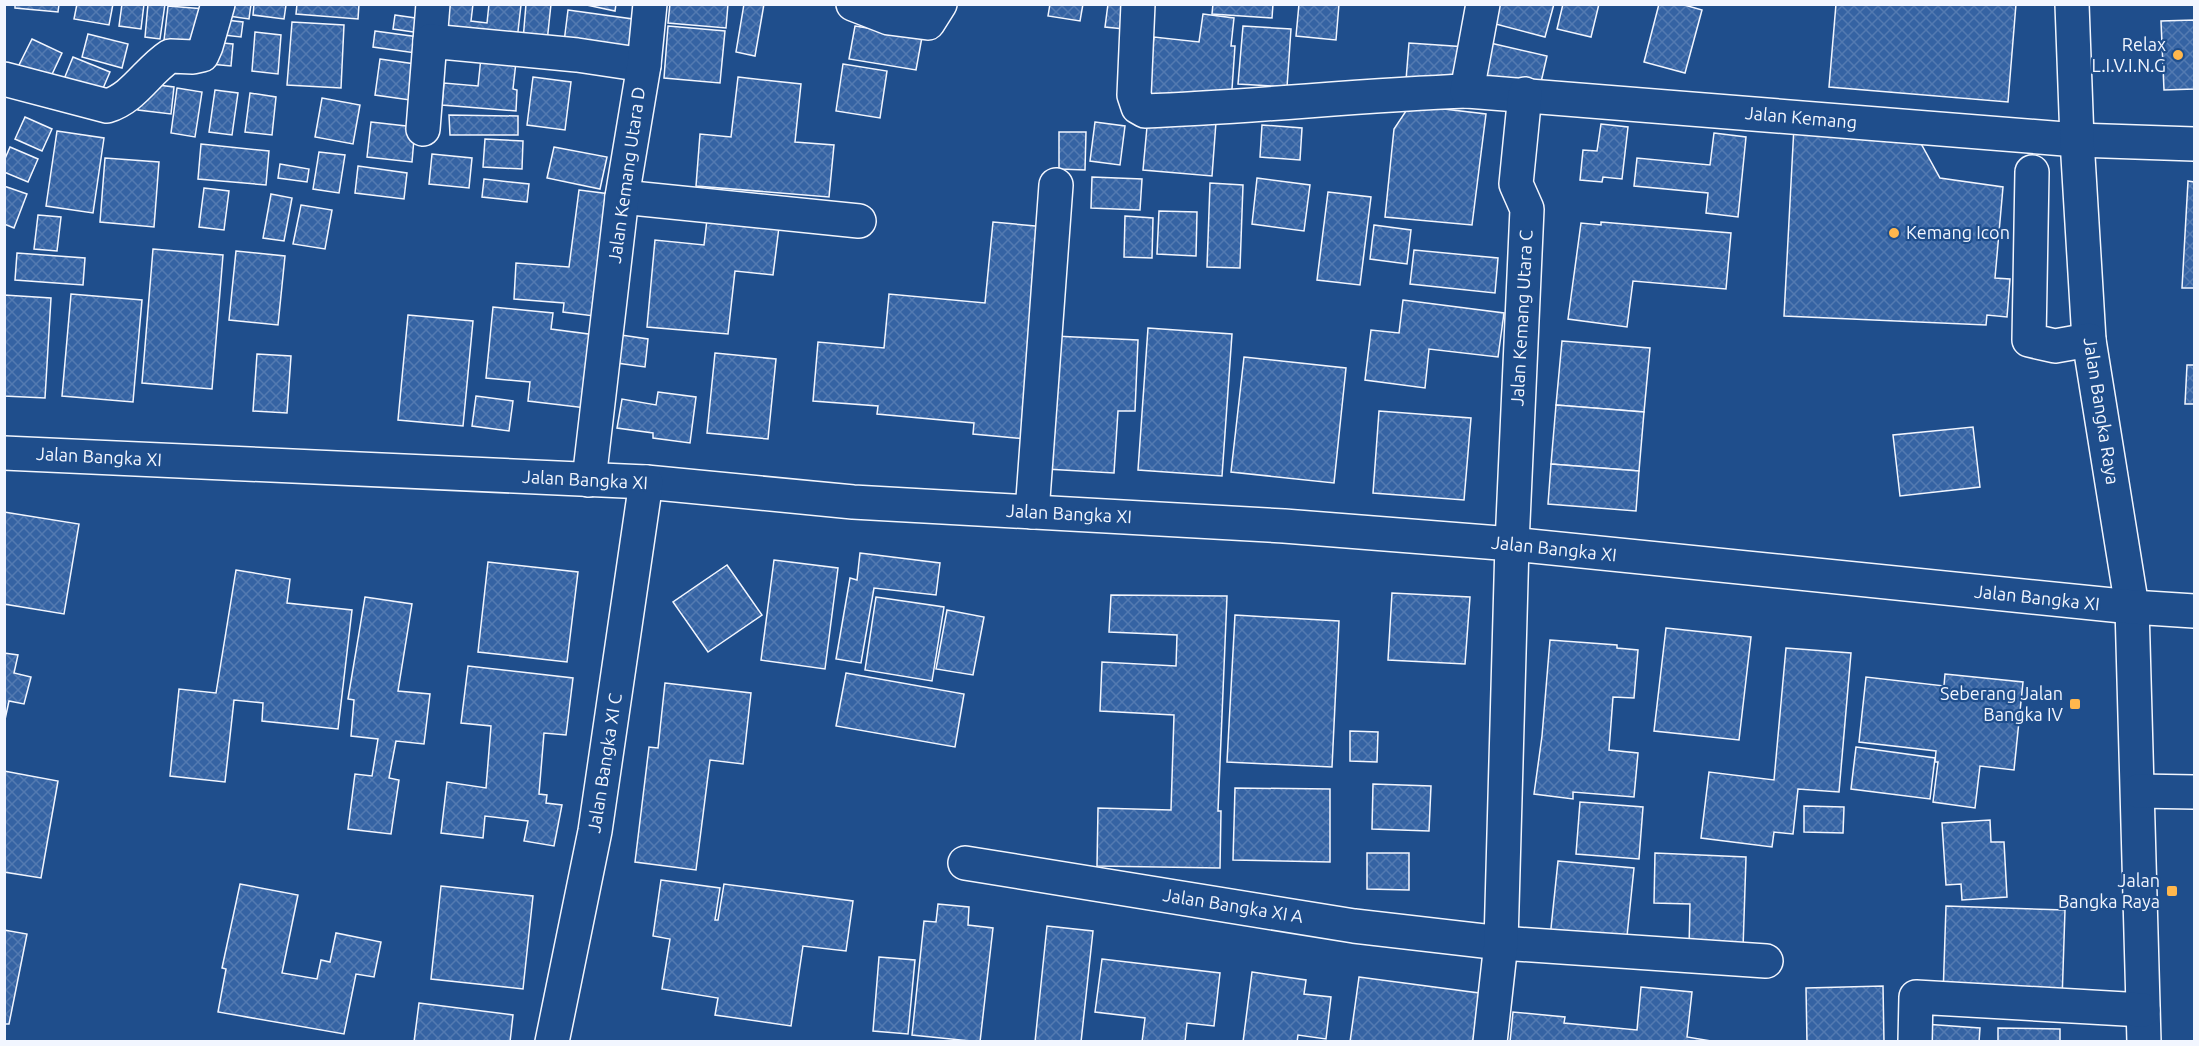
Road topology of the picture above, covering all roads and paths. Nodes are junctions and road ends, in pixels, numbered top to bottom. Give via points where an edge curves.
1 (218, 4) edge
2 (433, 4) edge
3 (650, 4) edge
4 (853, 4) edge
5 (940, 4) edge
6 (1138, 4) edge
7 (1483, 4) edge
8 (2072, 4) edge
9 (430, 40) junction
10 (644, 65) junction
11 (4, 79) edge
12 (1467, 91) junction
13 (1525, 94) junction
14 (423, 129) dead end
15 (2077, 140) junction
16 (2194, 144) edge
17 (2032, 172) dead end
18 (1056, 185) dead end
19 (621, 198) junction
20 (859, 221) dead end
21 (2089, 340) junction
22 (4, 453) edge
23 (589, 480) junction
24 (646, 482) junction
25 (1032, 512) junction
26 (1512, 544) junction
27 (2132, 607) junction
28 (2194, 610) edge
29 (2138, 791) junction
30 (2194, 792) edge
31 (965, 863) dead end
32 (1502, 943) junction
33 (1766, 962) dead end
34 (2144, 1026) edge
35 (552, 1041) edge
36 (1490, 1041) edge
37 (1915, 1041) edge

1 - 11 street via 202,55 167,57 125,99 114,104 107,106
2 - 9 street
3 - 10 street
4 - 5 street via 889,18 928,23
6 - 12 street, Jalan Kemang via 1134,95 1138,107 1145,111
7 - 12 street
8 - 15 street, Jalan Bangka Raya
9 - 10 street, Jalan Kemang Utara D
9 - 14 street
10 - 19 street, Jalan Kemang Utara D
12 - 13 street, Jalan Kemang
13 - 15 street, Jalan Kemang
13 - 26 street, Jalan Kemang Utara C via 1516,184 1527,210
15 - 16 street, Jalan Kemang
15 - 21 street, Jalan Bangka Raya
17 - 21 street via 2029,340 2055,346
18 - 25 street
19 - 20 street
19 - 23 street, Jalan Kemang Utara D
21 - 27 street, Jalan Bangka Raya
22 - 23 street, Jalan Bangka XI
23 - 24 street, Jalan Bangka XI
24 - 25 street, Jalan Bangka XI via 854,502
24 - 35 street, Jalan Bangka XI C via 595,831
25 - 26 street, Jalan Bangka XI
26 - 27 street, Jalan Bangka XI
26 - 32 street
27 - 28 street, Jalan Bangka XI
27 - 29 street, Jalan Bangka Raya
29 - 30 street
29 - 34 street, Jalan Bangka Raya
31 - 32 street, Jalan Bangka XI A via 1354,926
32 - 33 street, Jalan Bangka XI A
32 - 36 street
34 - 37 street via 1916,997

